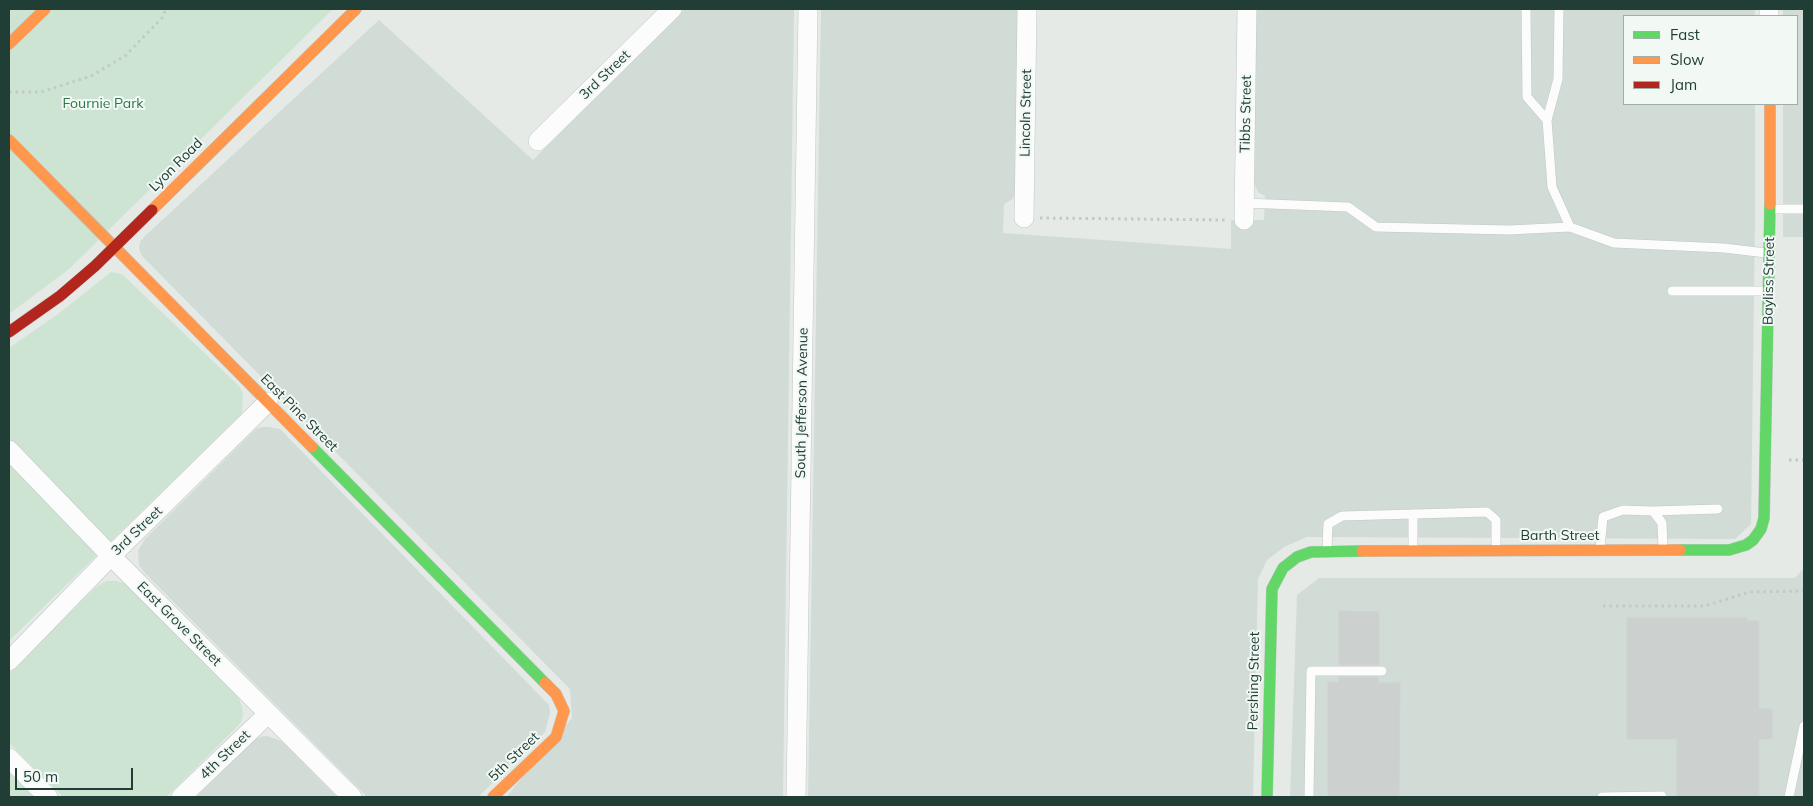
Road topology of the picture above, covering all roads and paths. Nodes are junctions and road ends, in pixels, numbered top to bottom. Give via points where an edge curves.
1 (45, 9) edge
2 (166, 9) edge
3 (356, 9) edge
4 (672, 9) edge
5 (808, 9) edge
6 (1027, 9) edge
7 (1247, 9) edge
8 (1526, 9) edge
9 (1559, 9) edge
10 (9, 44) edge
11 (9, 92) edge
12 (1770, 105) edge
13 (1547, 120) junction
14 (9, 140) edge
15 (538, 141) dead end
16 (1804, 209) edge
17 (1770, 210) junction
18 (1244, 211) junction
19 (1024, 218) joint
20 (1570, 227) junction
21 (114, 247) junction
22 (1769, 254) junction
23 (1672, 291) dead end
24 (1768, 291) junction
25 (9, 332) edge
26 (268, 402) junction
27 (9, 450) edge
28 (1766, 458) joint
29 (1789, 460) dead end
30 (1804, 460) edge
31 (1718, 509) dead end
32 (1653, 511) junction
33 (1413, 514) junction
34 (1326, 551) junction
35 (1413, 551) junction
36 (1496, 551) junction
37 (1600, 551) junction
38 (1663, 551) junction
39 (112, 556) junction
40 (1284, 568) joint
41 (1804, 591) edge
42 (1603, 606) dead end
43 (9, 661) edge
44 (1382, 671) dead end
45 (564, 711) joint
46 (268, 714) junction
47 (1804, 726) edge
48 (9, 758) edge
49 (1662, 796) edge
50 (48, 797) edge
51 (181, 797) edge
52 (352, 797) edge
53 (494, 797) edge
54 (796, 797) edge
55 (1268, 797) edge
56 (1309, 797) edge
57 (1602, 797) edge
58 (1789, 797) edge

1 - 10 main road
2 - 11 path via 162,18 125,56 91,76 41,92
3 - 21 main road, Lyon Road
4 - 15 street, 3rd Street
5 - 54 street, South Jefferson Avenue
6 - 19 street, Lincoln Street
7 - 18 street, Tibbs Street
8 - 13 lane via 1527,96
9 - 13 lane via 1558,79
12 - 17 main road, Bayliss Street
13 - 20 lane via 1552,186
14 - 21 main road, East Pine Street
16 - 17 lane
17 - 22 main road, Bayliss Street
18 - 19 path
18 - 20 lane via 1348,207 1376,227 1509,230
20 - 22 lane via 1614,243 1724,248
21 - 25 main road, Lyon Road via 60,296
21 - 26 main road, East Pine Street
22 - 24 main road, Bayliss Street
23 - 24 lane
24 - 28 main road, Bayliss Street
26 - 39 street, 3rd Street
26 - 45 main road, East Pine Street via 556,694
27 - 39 street, East Grove Street
28 - 38 main road, Barth Street via 1764,518 1753,540 1730,550
29 - 30 path
31 - 32 lane
32 - 37 lane via 1623,510 1603,517
32 - 38 lane via 1662,523
33 - 34 lane via 1342,516 1328,524
33 - 35 lane
33 - 36 lane via 1487,512 1496,520
34 - 35 main road, Barth Street
34 - 40 main road, Barth Street via 1311,552
35 - 36 main road, Barth Street
36 - 37 main road, Barth Street
37 - 38 main road, Barth Street
39 - 43 street, 3rd Street
39 - 46 street, East Grove Street
40 - 55 main road, Pershing Street via 1272,589 1271,602
41 - 42 path via 1749,592 1705,606
44 - 56 lane via 1311,671
45 - 53 main road, 5th Street via 556,738
46 - 51 street, 4th Street
46 - 52 street, East Grove Street
47 - 58 lane
48 - 50 street
49 - 57 lane

